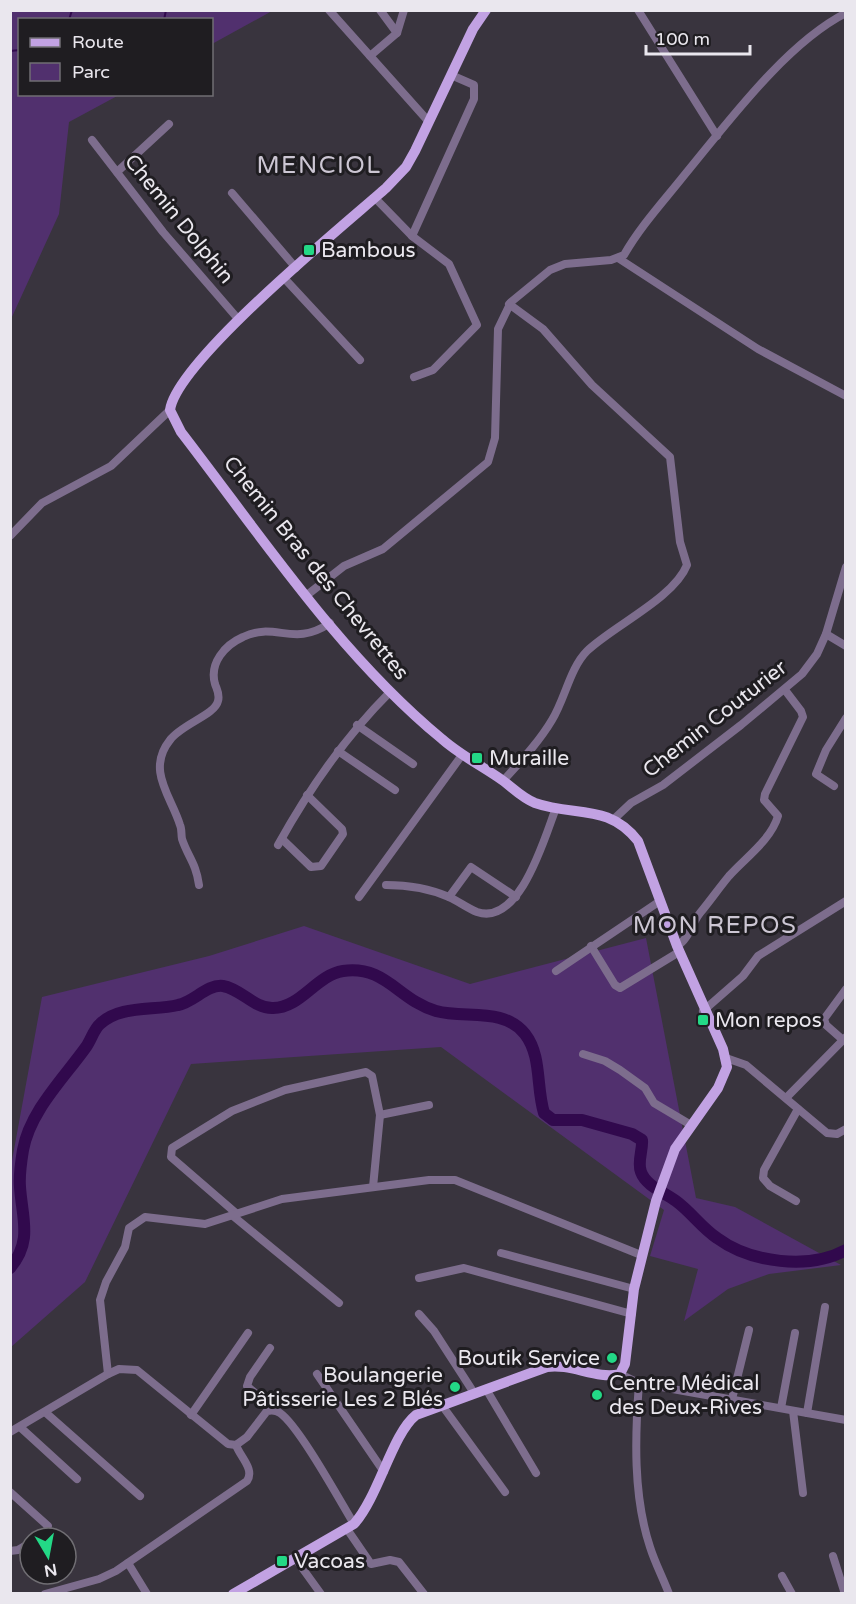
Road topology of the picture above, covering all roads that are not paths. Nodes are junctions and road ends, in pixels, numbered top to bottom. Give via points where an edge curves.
1 (329, 10) edge
2 (380, 10) edge
3 (404, 10) edge
4 (486, 10) edge
5 (638, 10) edge
6 (846, 13) edge
7 (397, 33) junction
8 (370, 56) junction
9 (451, 75) junction
10 (429, 122) junction
11 (169, 124) dead end
12 (717, 136) junction
13 (92, 140) dead end
14 (117, 172) junction
15 (232, 193) dead end
16 (375, 198) junction
17 (412, 236) junction
18 (618, 258) junction
19 (296, 268) junction
20 (284, 278) junction
21 (509, 304) junction
22 (239, 320) junction
23 (360, 360) dead end
24 (414, 376) dead end
25 (846, 396) edge
26 (170, 410) junction
27 (10, 536) edge
28 (846, 567) edge
29 (307, 595) junction
30 (330, 623) junction
31 (826, 634) junction
32 (846, 634) edge
33 (843, 644) edge
34 (785, 690) junction
35 (390, 693) junction
36 (846, 718) edge
37 (357, 725) junction
38 (338, 751) junction
39 (462, 755) junction
40 (413, 764) dead end
41 (503, 781) junction
42 (834, 786) dead end
43 (395, 790) dead end
44 (307, 795) junction
45 (556, 808) junction
46 (614, 819) junction
47 (199, 885) dead end
48 (386, 885) dead end
49 (359, 897) dead end
50 (449, 897) junction
51 (516, 897) junction
52 (660, 901) junction
53 (846, 901) edge
54 (591, 946) junction
55 (678, 949) junction
56 (556, 971) dead end
57 (846, 989) edge
58 (703, 1011) junction
59 (844, 1038) edge
60 (583, 1054) dead end
61 (726, 1058) junction
62 (787, 1097) junction
63 (429, 1105) dead end
64 (798, 1109) junction
65 (380, 1115) junction
66 (691, 1125) junction
67 (846, 1129) edge
68 (373, 1187) junction
69 (796, 1201) dead end
70 (235, 1215) junction
71 (501, 1253) dead end
72 (641, 1255) junction
73 (419, 1278) dead end
74 (634, 1289) junction
75 (339, 1303) dead end
76 (825, 1307) dead end
77 (419, 1314) dead end
78 (632, 1314) junction
79 (749, 1330) dead end
80 (248, 1333) dead end
81 (795, 1333) dead end
82 (270, 1348) dead end
83 (108, 1374) junction
84 (317, 1374) dead end
85 (620, 1374) junction
86 (639, 1383) junction
87 (486, 1389) junction
88 (474, 1393) junction
89 (732, 1400) junction
90 (441, 1404) junction
91 (781, 1408) junction
92 (270, 1410) junction
93 (793, 1411) junction
94 (45, 1412) junction
95 (807, 1413) junction
96 (191, 1415) junction
97 (846, 1420) edge
98 (20, 1427) junction
99 (10, 1432) edge
100 (236, 1445) junction
101 (384, 1472) junction
102 (536, 1473) dead end
103 (77, 1479) dead end
104 (10, 1492) edge
105 (506, 1492) dead end
106 (803, 1493) dead end
107 (140, 1496) dead end
108 (48, 1526) edge
109 (351, 1526) junction
110 (833, 1556) dead end
111 (295, 1558) junction
112 (128, 1563) junction
113 (782, 1576) dead end
114 (78, 1585) joint
115 (74, 1586) edge
116 (45, 1593) edge
117 (84, 1593) edge
118 (147, 1593) edge
119 (233, 1593) edge
120 (321, 1593) edge
121 (424, 1593) edge
122 (669, 1593) edge
123 (792, 1593) edge
124 (845, 1593) edge

1 - 8 street
2 - 7 street
3 - 7 street
4 - 9 main road
5 - 12 street
6 - 12 street via 797,46
7 - 8 street
8 - 10 street
9 - 10 main road
9 - 17 street via 474,85 474,99
10 - 16 main road via 406,166
11 - 14 street
12 - 18 street
13 - 14 street, Chemin Dolphin
14 - 22 street, Chemin Dolphin
15 - 19 street
16 - 17 street
16 - 19 main road
17 - 24 street via 449,264 477,325 433,370
18 - 21 street via 565,264 550,270
18 - 25 street via 758,349
19 - 20 main road
20 - 22 main road
20 - 23 street
21 - 29 street via 498,329 495,438 488,462 383,549 344,566
21 - 41 street via 548,333 592,385 670,457 680,542 687,565 653,603 583,656 552,721
22 - 26 main road via 201,360 173,399
26 - 27 street via 111,466 42,503
26 - 29 main road, Chemin Bras des Chevrettes via 181,432
28 - 31 street, Chemin Couturier
29 - 30 main road, Chemin Bras des Chevrettes
30 - 35 main road, Chemin Bras des Chevrettes
30 - 47 street via 303,636 257,632 233,642 215,663 214,682 219,697 216,707 183,726 167,743 159,766 161,779 196,865
31 - 33 street
31 - 34 street, Chemin Couturier via 810,664
32 - 33 street
34 - 46 street, Chemin Couturier
34 - 55 street via 803,717 765,794 764,800 778,816 777,820 717,891
35 - 37 street
35 - 39 main road, Chemin Bras des Chevrettes
36 - 42 street via 816,774
37 - 38 street
37 - 40 street
38 - 43 street
38 - 44 street
39 - 41 main road, Chemin Bras des Chevrettes
39 - 49 street
41 - 45 main road, Chemin Bras des Chevrettes via 533,802
44 - 44 street via 343,834 316,868 280,842
45 - 46 main road, Chemin Bras des Chevrettes
45 - 51 street
46 - 52 main road via 638,841
48 - 50 street via 412,885
50 - 51 street via 484,913 504,908
50 - 51 street via 471,867
52 - 54 street
52 - 55 main road
53 - 58 street via 758,956 743,976
54 - 55 street via 620,988
54 - 56 street
55 - 58 main road
57 - 59 street via 824,1019
58 - 61 main road
59 - 62 street
60 - 66 street via 605,1060 645,1088 654,1103
61 - 62 street via 746,1065
61 - 66 main road via 726,1075
62 - 64 street
63 - 65 street
64 - 67 street via 827,1133 837,1134
64 - 69 street via 763,1178
65 - 68 street
65 - 70 street via 372,1076 366,1072 285,1090 232,1111 172,1148 171,1157
66 - 72 main road via 666,1172
68 - 70 street via 282,1199
68 - 72 street via 455,1180
70 - 75 street
70 - 83 street via 206,1224 152,1217 133,1223 100,1300
71 - 74 street
72 - 74 main road
73 - 78 street via 464,1268
74 - 78 main road
76 - 95 street
77 - 88 street
78 - 85 main road
79 - 89 street
80 - 96 street
81 - 91 street
82 - 92 street via 247,1386
83 - 94 street
83 - 96 street via 119,1369 137,1370
84 - 101 street
85 - 86 street
85 - 87 main road via 554,1366
86 - 89 street
86 - 122 street via 636,1447 643,1522
87 - 88 main road
87 - 102 street
88 - 90 main road
89 - 91 street
90 - 101 main road via 410,1421
90 - 105 street
91 - 93 street
92 - 100 street
92 - 109 street via 282,1414 300,1437
93 - 95 street
93 - 106 street
94 - 98 street
94 - 107 street
95 - 97 street
96 - 100 street via 221,1441
98 - 99 street
98 - 103 street
100 - 112 street via 249,1468 247,1481
101 - 109 main road via 366,1508
104 - 108 street
109 - 111 main road
109 - 121 street via 371,1564 399,1562
110 - 124 street
111 - 119 main road
111 - 120 street
112 - 114 street via 107,1576
112 - 118 street
113 - 123 street
114 - 117 street
115 - 116 street

